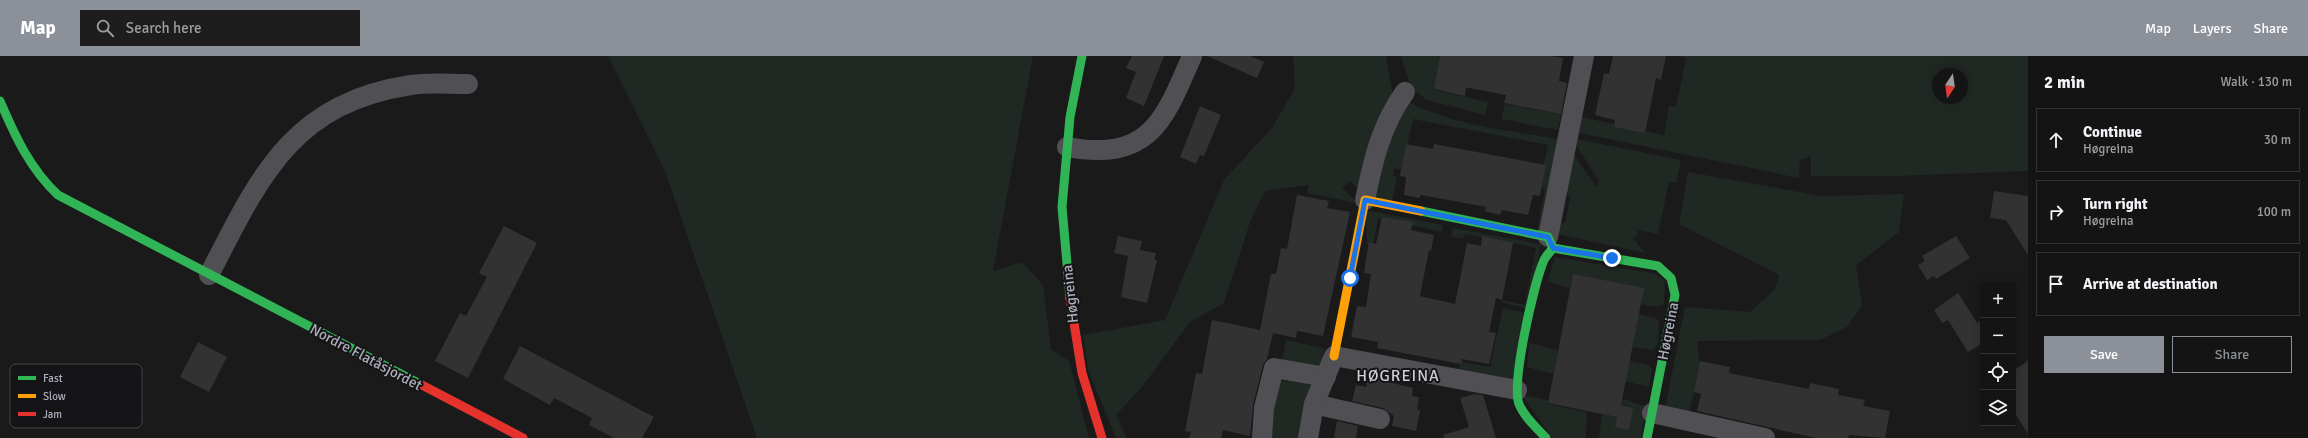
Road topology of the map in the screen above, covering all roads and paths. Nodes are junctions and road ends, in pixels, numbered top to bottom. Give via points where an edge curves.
1 (1082, 56) edge
2 (1192, 56) edge
3 (1580, 57) edge
4 (468, 84) dead end
5 (1405, 92) dead end
6 (0, 101) edge
7 (1067, 147) junction
8 (1365, 200) junction
9 (1550, 243) junction
10 (209, 275) junction
11 (1334, 356) junction
12 (1326, 377) junction
13 (1517, 390) junction
14 (1314, 404) junction
15 (1652, 414) junction
16 (1380, 419) dead end
17 (523, 438) edge
18 (1102, 438) edge
19 (1262, 438) edge
20 (1308, 438) edge
21 (1546, 438) edge
22 (1647, 438) edge
23 (1764, 438) edge

1 - 7 street, Høgreina
2 - 7 street via 1170,108 1154,130 1132,143 1105,149 1085,150
3 - 9 street
4 - 10 street via 412,85 374,92 341,105 317,120 293,138 273,161
5 - 8 street via 1391,112 1380,137
6 - 10 street, Nordre Flatåsjordet via 29,165 44,184 58,195
7 - 18 street, Høgreina via 1062,207 1071,311 1082,373
8 - 9 street, Høgreina
8 - 11 street
9 - 13 street via 1521,356
9 - 15 street, Høgreina via 1561,248 1658,266 1667,271 1673,279 1675,295
10 - 17 street, Nordre Flatåsjordet
11 - 12 street
11 - 13 street
12 - 14 street
12 - 19 street via 1274,368 1264,408
13 - 21 street via 1519,404
14 - 16 street
14 - 20 street
15 - 22 street, Høgreina
15 - 23 street

